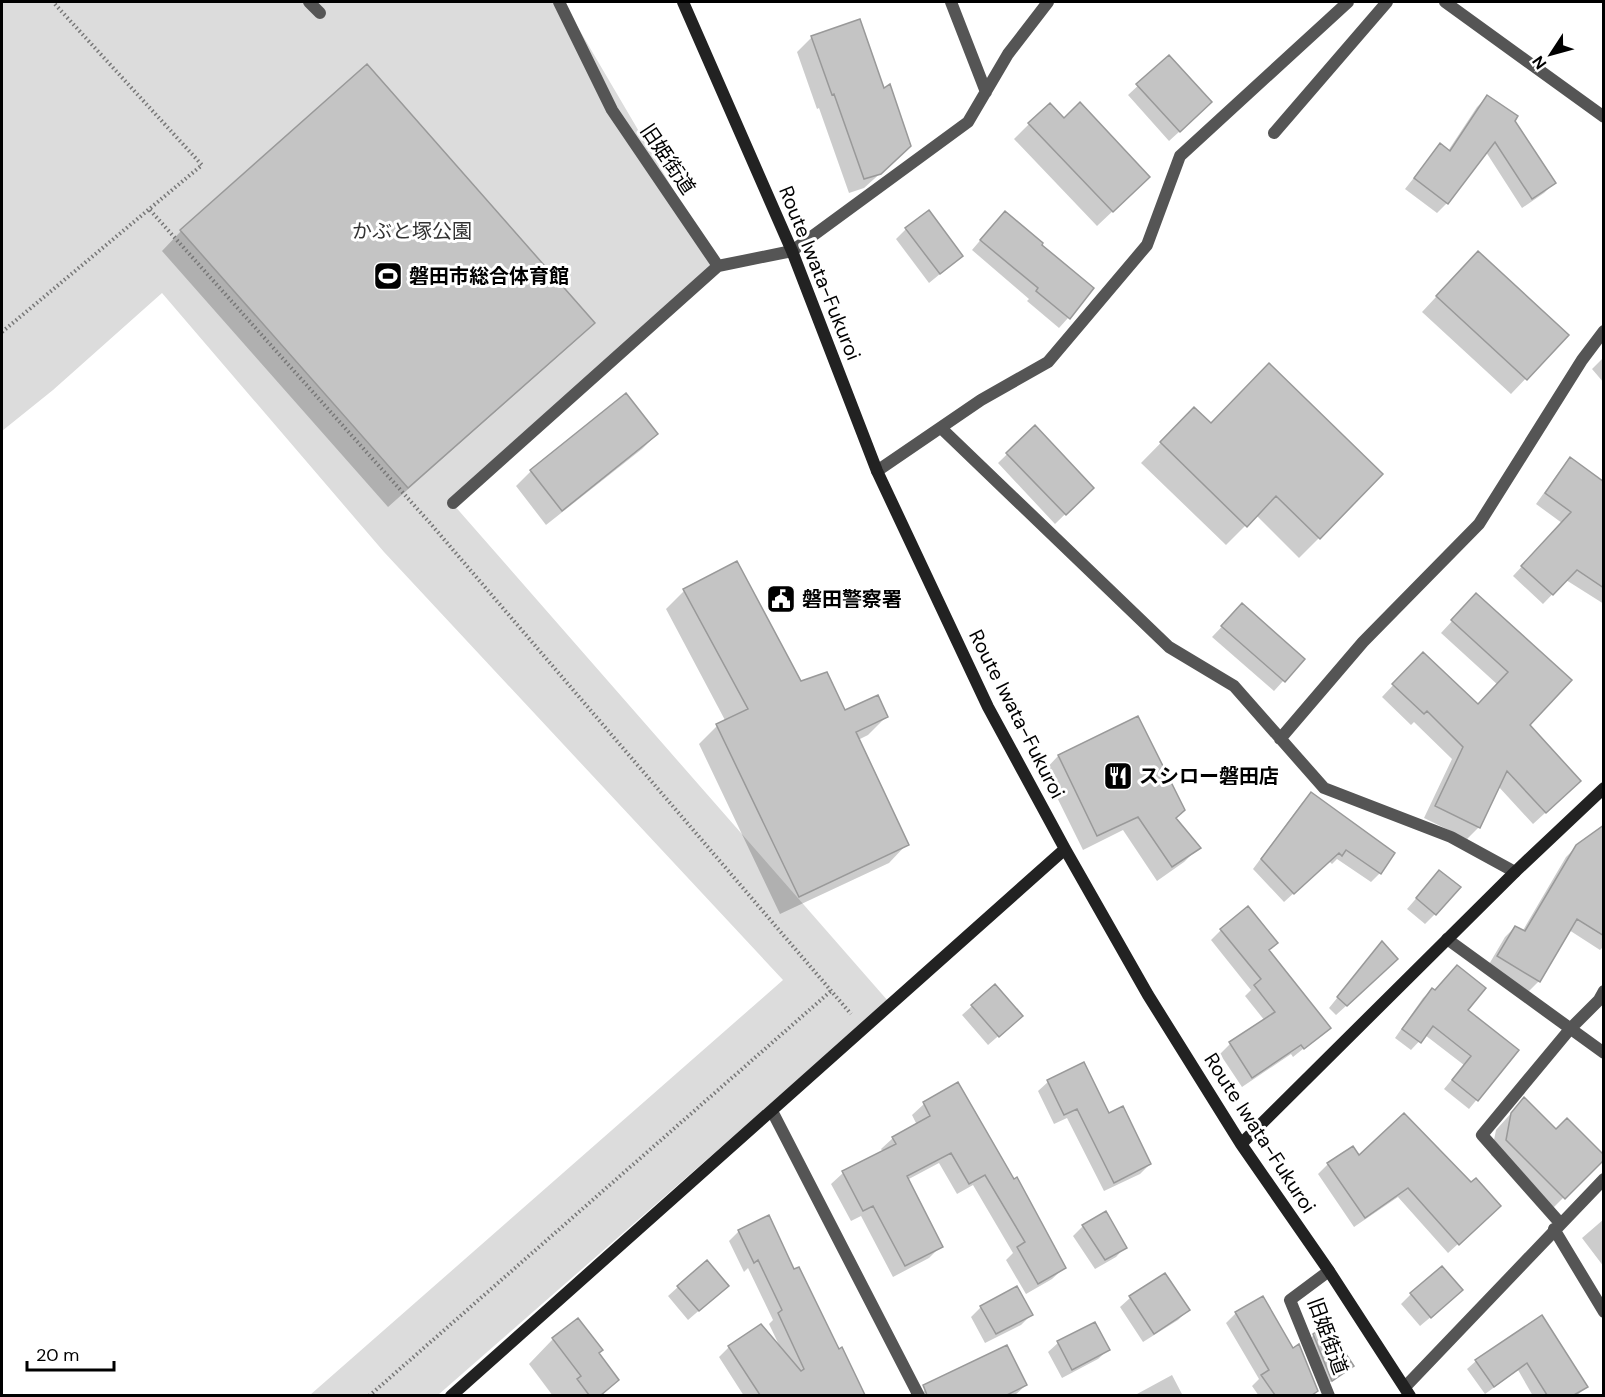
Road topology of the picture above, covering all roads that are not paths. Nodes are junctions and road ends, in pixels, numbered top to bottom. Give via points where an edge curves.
1 (309, 2) edge
2 (559, 2) edge
3 (683, 2) edge
4 (951, 2) edge
5 (1047, 2) edge
6 (1348, 2) edge
7 (1387, 2) edge
8 (1445, 2) edge
9 (320, 14) dead end
10 (986, 92) junction
11 (1604, 117) edge
12 (1274, 133) dead end
13 (792, 251) junction
14 (718, 266) junction
15 (1604, 331) edge
16 (941, 428) junction
17 (877, 471) junction
18 (453, 503) dead end
19 (1280, 739) junction
20 (1604, 788) edge
21 (1065, 849) junction
22 (1515, 872) junction
23 (1447, 939) junction
24 (1604, 991) edge
25 (1570, 1029) junction
26 (1604, 1053) edge
27 (772, 1111) junction
28 (1241, 1144) junction
29 (1604, 1179) edge
30 (1557, 1226) junction
31 (1329, 1271) junction
32 (1604, 1312) edge
33 (1408, 1391) edge
34 (451, 1395) edge
35 (919, 1395) edge
36 (1329, 1395) edge

1 - 9 street
2 - 14 street, 旧姫街道 via 612,110
3 - 13 main road, Route Iwata-Fukuroi
4 - 10 street
5 - 10 street via 1008,54
6 - 16 street via 1180,156 1147,245 1048,362
7 - 12 street
8 - 11 street
10 - 13 street via 968,122
13 - 14 street
13 - 17 main road, Route Iwata-Fukuroi
14 - 18 street
15 - 19 street via 1479,524 1363,642
16 - 17 street
16 - 19 street via 1169,647 1234,686
17 - 21 main road, Route Iwata-Fukuroi via 988,707
19 - 22 street via 1324,788 1451,837
20 - 22 main road
21 - 27 main road
21 - 28 main road, Route Iwata-Fukuroi via 1148,995
22 - 23 main road
23 - 25 street
23 - 28 main road
24 - 25 street
25 - 26 street
25 - 30 street via 1482,1135
27 - 34 main road
27 - 35 street
28 - 31 main road, Route Iwata-Fukuroi
29 - 30 street
30 - 32 street
30 - 33 street
31 - 33 main road, Route Iwata-Fukuroi
31 - 36 street, 旧姫街道 via 1290,1300

